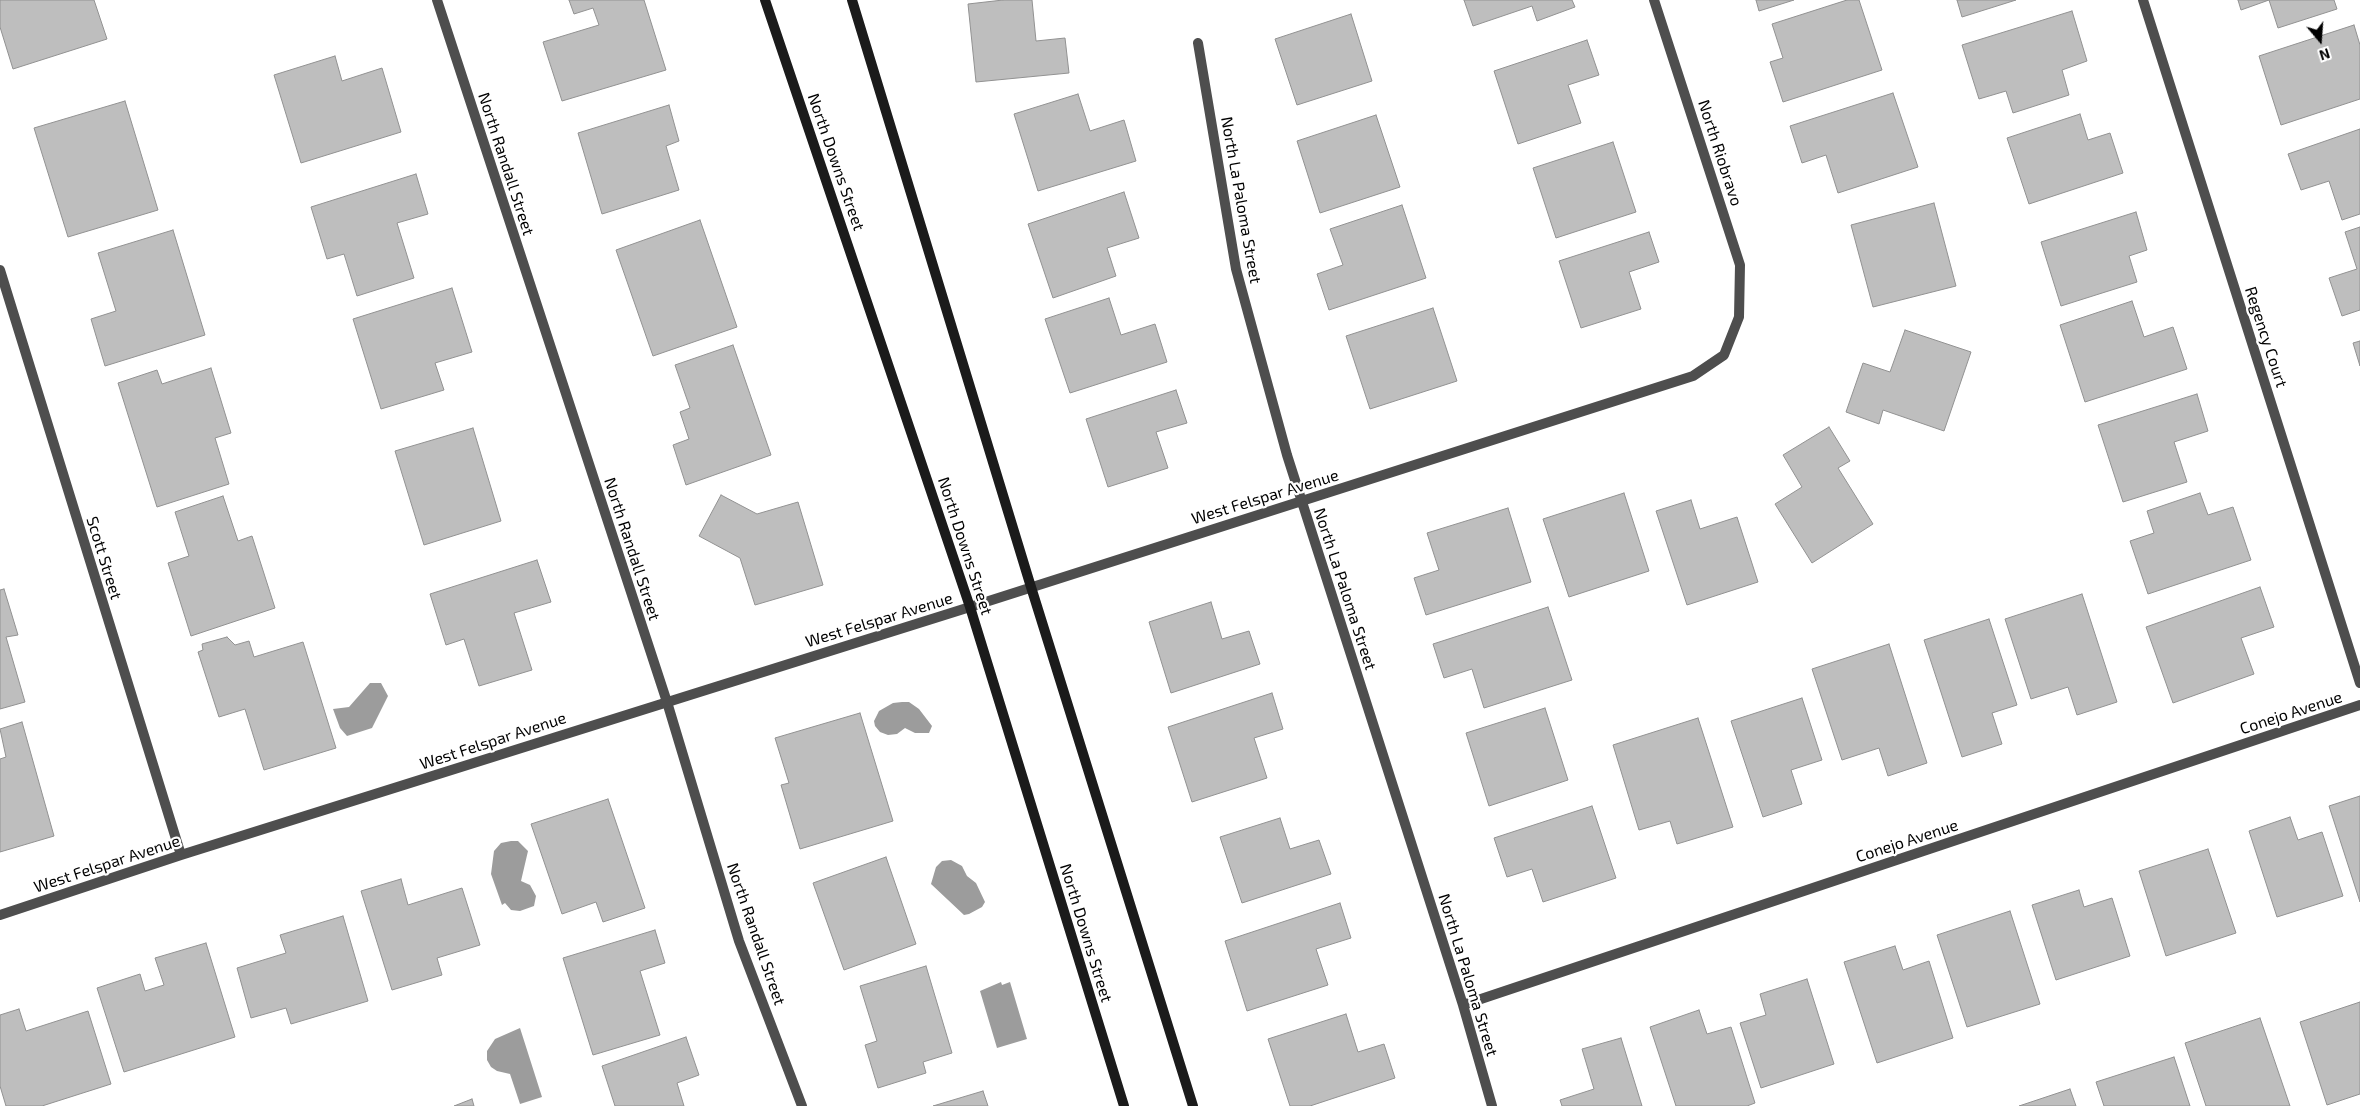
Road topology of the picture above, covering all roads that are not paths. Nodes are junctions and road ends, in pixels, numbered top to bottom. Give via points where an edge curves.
1 (437, 0) edge
2 (766, 0) edge
3 (852, 0) edge
4 (1654, 0) edge
5 (2144, 0) edge
6 (1198, 43) dead end
7 (0, 270) edge
8 (1739, 317) joint
9 (1301, 502) junction
10 (1031, 587) junction
11 (970, 607) junction
12 (2360, 683) edge
13 (666, 702) junction
14 (2360, 706) edge
15 (181, 855) junction
16 (0, 915) edge
17 (1463, 1005) junction
18 (802, 1106) edge
19 (1124, 1106) edge
20 (1193, 1106) edge
21 (1492, 1106) edge

1 - 13 street, North Randall Street
2 - 11 main road, North Downs Street
3 - 10 main road
4 - 8 street, North Riobravo via 1740,265
5 - 12 street, Regency Court
6 - 9 street, North La Paloma Street via 1236,269
7 - 15 street, Scott Street
8 - 9 street, West Felspar Avenue via 1724,354 1693,376
9 - 10 street, West Felspar Avenue
9 - 17 street, North La Paloma Street
10 - 11 street, West Felspar Avenue
10 - 20 main road
11 - 13 street, West Felspar Avenue
11 - 19 main road, North Downs Street
13 - 15 street, West Felspar Avenue
13 - 18 street, North Randall Street via 740,941
14 - 17 street, Conejo Avenue
15 - 16 street, West Felspar Avenue
17 - 21 street, North La Paloma Street

